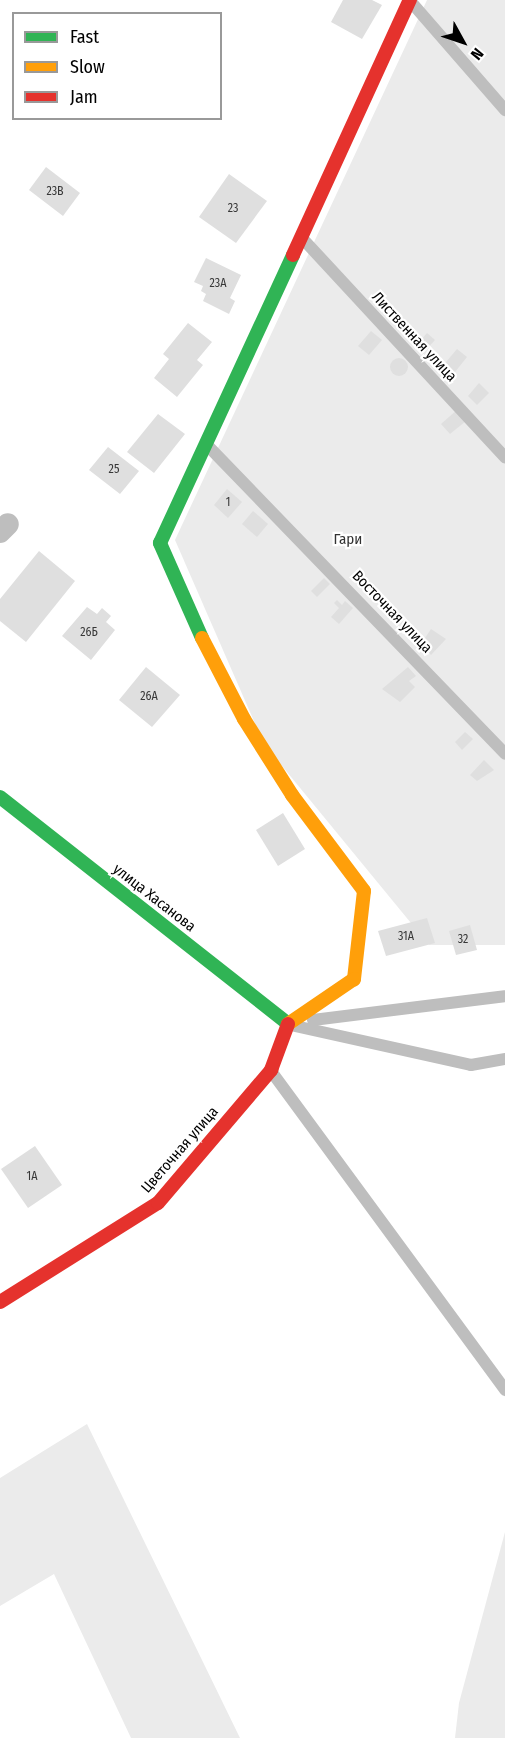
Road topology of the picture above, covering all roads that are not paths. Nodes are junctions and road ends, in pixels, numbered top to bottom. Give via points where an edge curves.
1 (410, 1) edge
2 (505, 110) edge
3 (301, 237) junction
4 (205, 442) junction
5 (505, 457) edge
6 (505, 754) edge
7 (0, 797) edge
8 (505, 996) edge
9 (288, 1024) junction
10 (505, 1059) edge
11 (271, 1070) junction
12 (0, 1302) edge
13 (505, 1390) edge

1 - 2 lane
1 - 3 street
3 - 4 street
3 - 5 lane, Лиственная улица
4 - 6 lane, Восточная улица
4 - 9 street via 160,543 210,655 244,719 292,795 364,891 354,980
7 - 9 street, улица Хасанова
8 - 9 lane via 459,1004 372,1010
9 - 10 lane via 471,1065
9 - 11 street, Цветочная улица
11 - 12 street, Цветочная улица via 158,1203
11 - 13 lane

